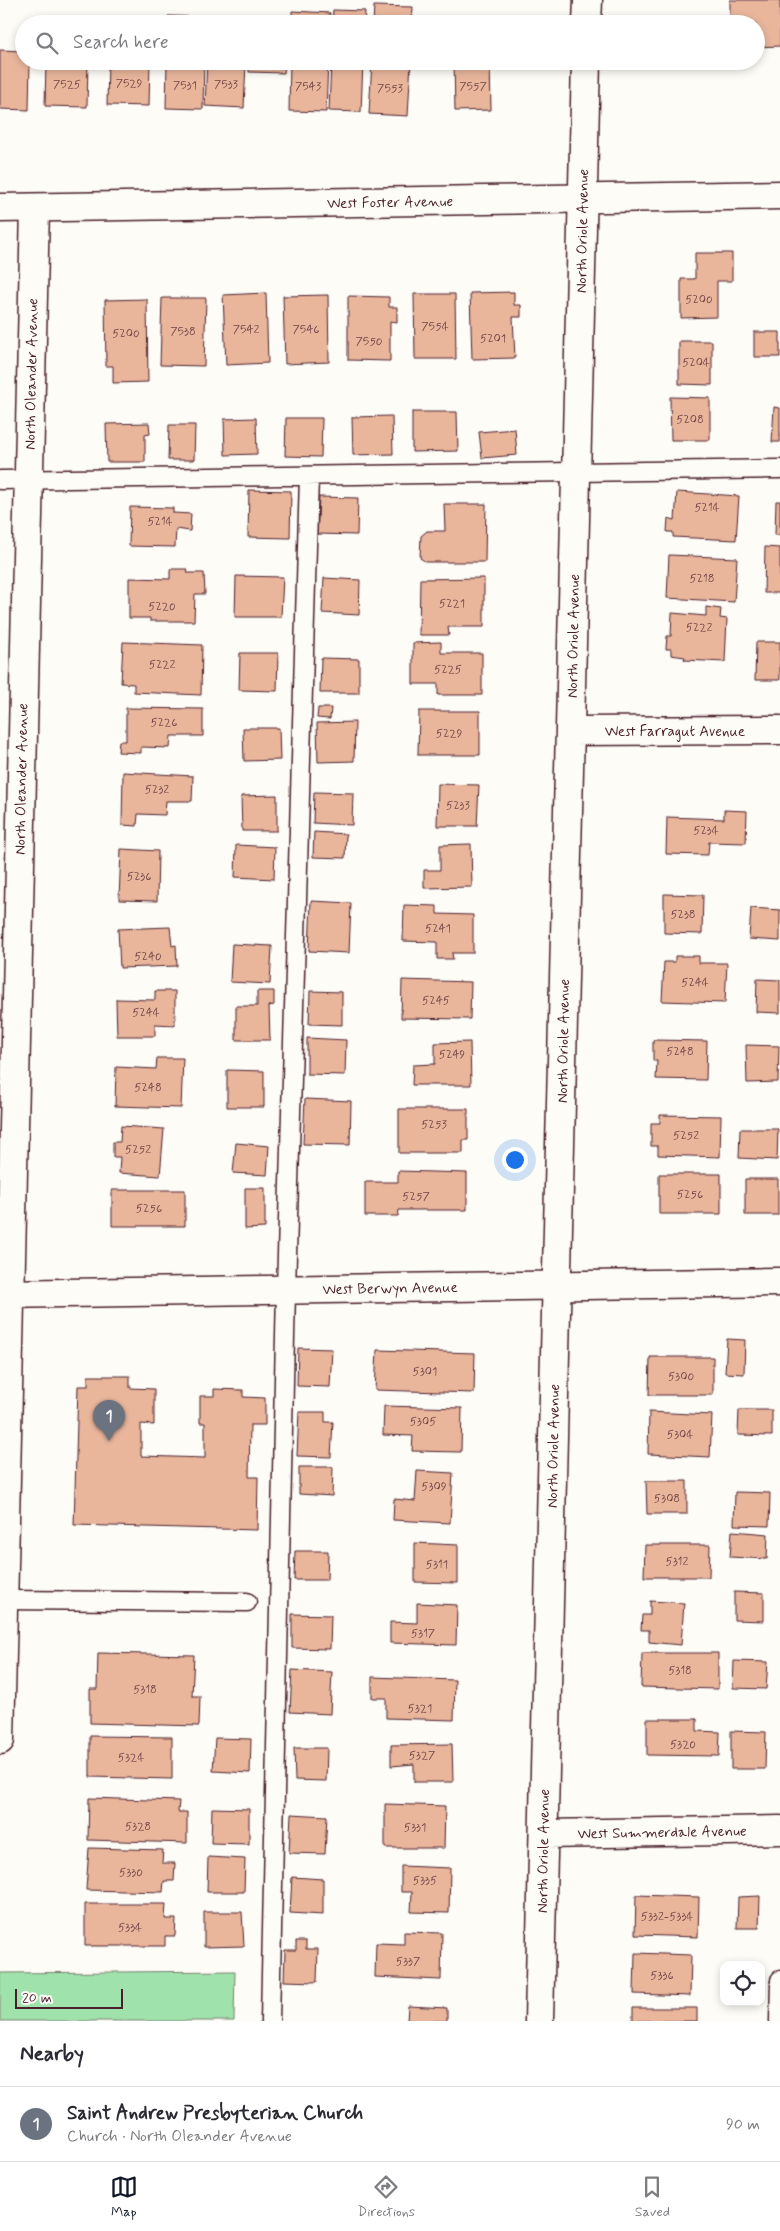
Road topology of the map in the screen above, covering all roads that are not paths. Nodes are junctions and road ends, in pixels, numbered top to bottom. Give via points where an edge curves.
1 (588, 0) edge
2 (587, 15) edge
3 (586, 70) edge
4 (780, 195) edge
5 (583, 199) junction
6 (0, 208) edge
7 (35, 208) junction
8 (780, 469) edge
9 (577, 473) junction
10 (309, 476) junction
11 (0, 480) edge
12 (29, 480) junction
13 (780, 730) edge
14 (570, 731) junction
15 (780, 1282) edge
16 (557, 1286) junction
17 (286, 1290) junction
18 (4, 1294) edge
19 (3, 1600) junction
20 (247, 1602) dead end
21 (0, 1740) edge
22 (780, 1830) edge
23 (544, 1834) junction
24 (780, 1980) edge
25 (270, 2021) edge
26 (539, 2021) edge
27 (779, 2021) edge

1 - 2 street
3 - 5 street, North Oriole Avenue
4 - 5 street, West Foster Avenue
5 - 7 street, West Foster Avenue
5 - 9 street, North Oriole Avenue
6 - 7 street, West Foster Avenue
7 - 12 street, North Oleander Avenue
8 - 9 lane
9 - 10 lane
9 - 14 street, North Oriole Avenue
10 - 12 lane
10 - 17 lane
11 - 12 lane
12 - 18 street, North Oleander Avenue
13 - 14 street, West Farragut Avenue
14 - 16 street, North Oriole Avenue
15 - 16 street, West Berwyn Avenue
16 - 17 street, West Berwyn Avenue
16 - 23 street, North Oriole Avenue
17 - 18 street, West Berwyn Avenue
17 - 25 lane
18 - 19 street, North Oleander Avenue
19 - 20 lane
19 - 21 street, North Oleander Avenue
22 - 23 street, West Summerdale Avenue
23 - 26 street, North Oriole Avenue
24 - 27 lane

